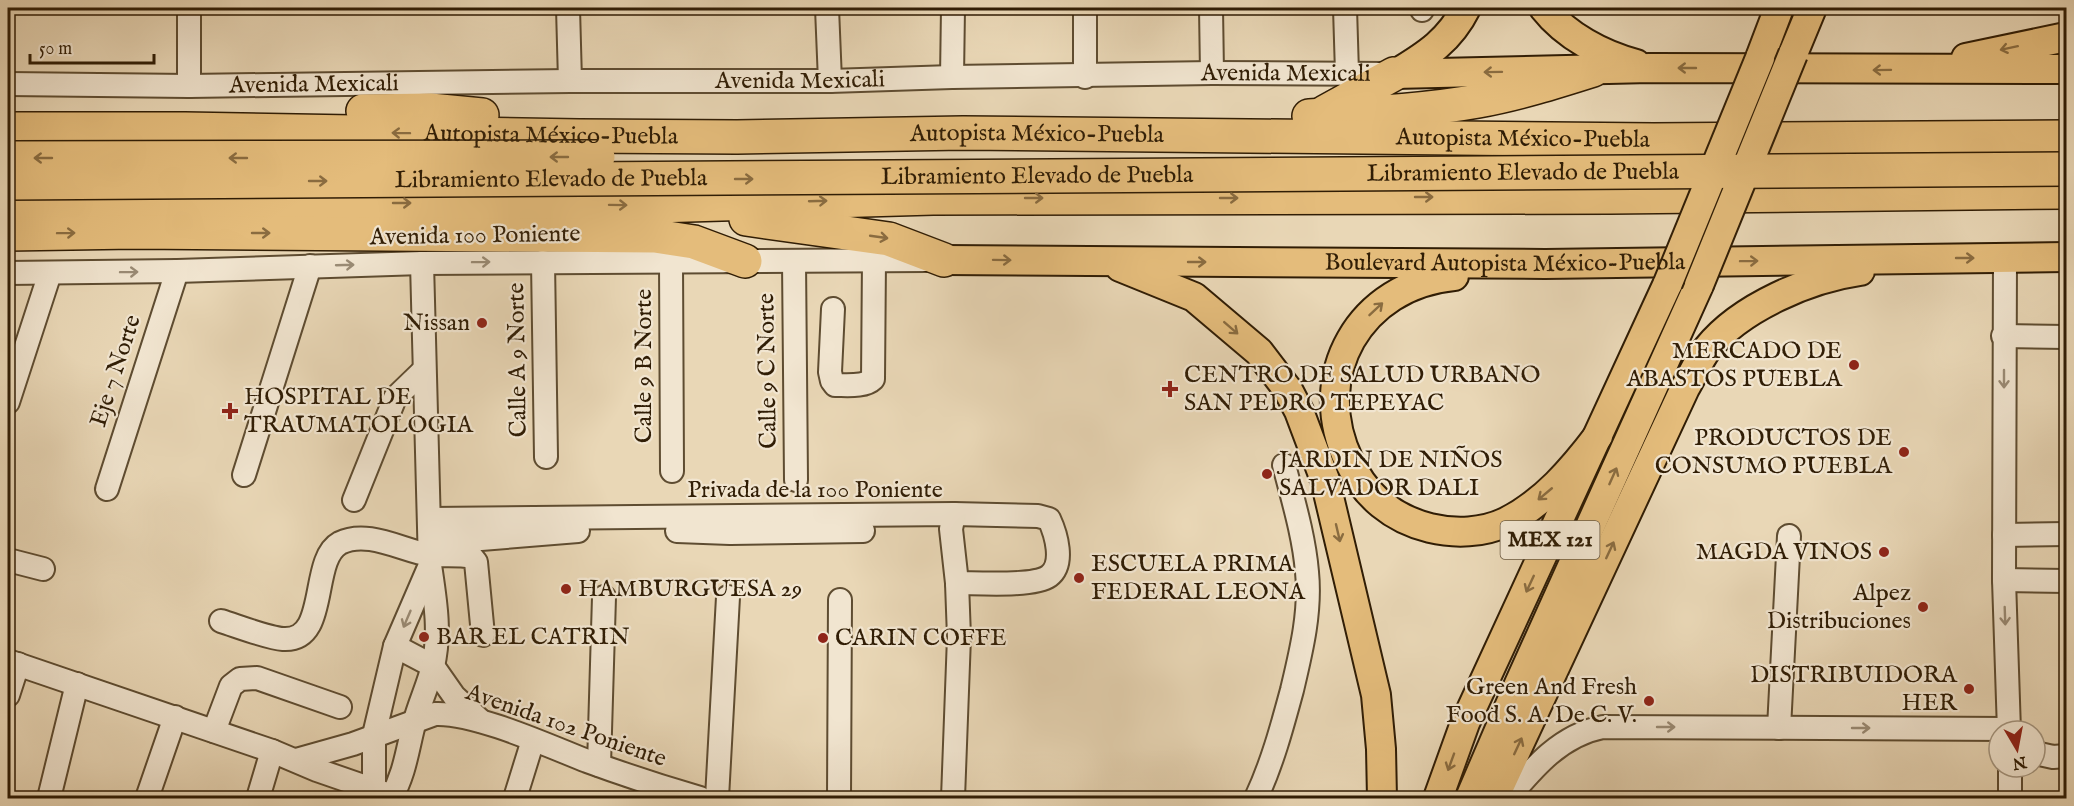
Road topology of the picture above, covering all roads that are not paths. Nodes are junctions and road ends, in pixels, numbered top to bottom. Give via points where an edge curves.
1 (189, 8) edge
2 (568, 8) edge
3 (827, 8) edge
4 (953, 8) edge
5 (1085, 8) edge
6 (1211, 8) edge
7 (1345, 8) edge
8 (1466, 8) edge
9 (1544, 8) edge
10 (1779, 8) edge
11 (1812, 8) edge
12 (2067, 37) edge
13 (1650, 68) junction
14 (1922, 69) junction
15 (2067, 69) edge
16 (1593, 70) junction
17 (1212, 73) junction
18 (1394, 74) junction
19 (1085, 76) junction
20 (952, 77) junction
21 (570, 81) junction
22 (830, 81) junction
23 (1352, 83) junction
24 (8, 84) edge
25 (189, 86) junction
26 (8, 113) edge
27 (1318, 116) junction
28 (8, 129) edge
29 (963, 132) junction
30 (859, 133) junction
31 (2067, 137) edge
32 (2067, 149) edge
33 (8, 158) edge
34 (2067, 169) edge
35 (8, 183) edge
36 (2067, 192) edge
37 (8, 203) edge
38 (655, 206) junction
39 (8, 234) edge
40 (2004, 257) junction
41 (2067, 257) edge
42 (1934, 258) junction
43 (874, 260) junction
44 (944, 260) junction
45 (671, 261) junction
46 (745, 261) junction
47 (794, 261) junction
48 (543, 262) junction
49 (1107, 262) junction
50 (422, 263) junction
51 (1545, 264) junction
52 (310, 266) junction
53 (177, 271) junction
54 (8, 273) edge
55 (50, 273) junction
56 (833, 309) dead end
57 (2003, 336) junction
58 (2067, 337) edge
59 (424, 370) junction
60 (8, 402) edge
61 (1598, 436) junction
62 (546, 457) dead end
63 (1284, 465) dead end
64 (672, 471) dead end
65 (244, 475) dead end
66 (796, 480) dead end
67 (106, 489) dead end
68 (354, 500) dead end
69 (953, 522) junction
70 (2067, 534) edge
71 (2004, 535) junction
72 (1789, 536) dead end
73 (430, 544) junction
74 (8, 560) edge
75 (43, 569) dead end
76 (2004, 580) junction
77 (2067, 581) edge
78 (957, 583) junction
79 (604, 597) dead end
80 (728, 597) dead end
81 (840, 600) dead end
82 (221, 621) dead end
83 (483, 634) dead end
84 (395, 646) junction
85 (13, 662) edge
86 (433, 666) junction
87 (77, 684) junction
88 (8, 695) edge
89 (340, 707) dead end
90 (175, 717) junction
91 (2009, 719) edge
92 (414, 722) junction
93 (482, 722) junction
94 (1779, 728) junction
95 (1987, 730) edge
96 (214, 731) junction
97 (374, 735) junction
98 (533, 740) junction
99 (273, 751) junction
100 (2047, 756) edge
101 (2067, 756) edge
102 (296, 760) junction
103 (599, 765) junction
104 (2010, 779) edge
105 (634, 789) edge
106 (382, 796) edge
107 (49, 798) edge
108 (147, 798) edge
109 (258, 798) edge
110 (515, 798) edge
111 (700, 798) edge
112 (717, 798) edge
113 (838, 798) edge
114 (953, 798) edge
115 (1256, 798) edge
116 (1382, 798) edge
117 (1438, 798) edge
118 (1470, 798) edge
119 (1494, 798) edge
120 (1508, 798) edge
121 (2010, 798) edge

1 - 25 street
2 - 21 street
3 - 22 street
4 - 20 street
5 - 19 street
6 - 17 street
7 - 23 street
8 - 18 main road via 1428,55
9 - 13 main road via 1579,39 1607,54
10 - 61 main road, MEX 121, bridge via 1668,283
118 -> 11 main road, MEX 121, bridge via 1699,285
12 -> 14 main road
14 -> 13 main road
13 - 16 main road
14 - 15 main road
16 -> 18 main road, Avenida Mexicali
16 - 27 highway via 1478,101
17 - 19 street, Avenida Mexicali
17 - 23 street, Avenida Mexicali
18 - 23 highway
19 - 20 street, Avenida Mexicali
20 - 22 street, Avenida Mexicali
21 - 22 street, Avenida Mexicali
21 - 25 street, Avenida Mexicali
23 - 27 highway
24 - 25 street, Avenida Mexicali
26 - 30 highway via 430,110
27 - 29 highway via 994,125
30 -> 28 highway, Autopista México-Puebla via 737,137
29 - 30 highway, Autopista México-Puebla
29 - 31 highway, Autopista México-Puebla via 1654,141
32 -> 33 highway, Libramiento Elevado de Puebla, bridge via 1121,157
35 -> 34 highway, Libramiento Elevado de Puebla, bridge
38 -> 36 highway via 933,198
37 -> 38 highway
38 -> 44 highway via 889,239
39 -> 46 highway via 635,235 694,242
40 - 41 main road, Boulevard Autopista México-Puebla
42 -> 40 main road, Boulevard Autopista México-Puebla
40 - 57 street
51 -> 42 main road, Boulevard Autopista México-Puebla
119 -> 42 main road via 1685,388 1708,348 1751,312 1799,287
43 - 44 street, Avenida 100 Poniente
43 - 47 street, Avenida 100 Poniente
43 - 56 street via 872,382 835,385 832,381
44 -> 49 main road, Boulevard Autopista México-Puebla
45 - 46 street, Avenida 100 Poniente
45 - 48 street, Avenida 100 Poniente
45 - 64 street, Calle 9 B Norte
46 - 47 street, Avenida 100 Poniente
47 - 66 street, Calle 9 C Norte
50 -> 48 street, Avenida 100 Poniente
48 - 62 street, Calle A 9 Norte
49 -> 51 main road, Boulevard Autopista México-Puebla
49 -> 116 main road via 1194,297 1259,352 1299,411 1325,480 1376,695
52 -> 50 street, Avenida 100 Poniente
50 - 59 street
61 -> 51 main road via 1565,477 1526,509 1494,527 1454,532 1426,527 1386,508 1359,479 1341,442 1334,396 1338,367 1354,334 1374,310 1401,290 1436,277
52 - 53 street, Avenida 100 Poniente
52 - 65 street
55 -> 53 street, Avenida 100 Poniente
53 - 67 street, Eje 7 Norte
54 - 55 street, Avenida 100 Poniente
55 - 60 street
57 - 58 street
57 -> 71 street
59 - 68 street via 395,398
59 - 73 street
61 -> 117 main road, MEX 121 via 1465,723
63 - 115 street via 1308,573 1307,615 1279,740
69 - 73 street, Privada de la 100 Poniente
69 - 78 street
69 - 78 street, Privada de la 100 Poniente via 1038,516 1049,519 1057,546 1057,565 1051,575 1041,580
70 - 71 street
71 - 76 street
72 - 94 street
73 - 82 street via 367,539 340,543 329,553 315,612 300,635 284,639
73 - 83 street via 476,561
73 -> 84 street
73 - 86 street via 437,614
74 - 75 street
76 - 77 street
76 -> 91 street
78 - 114 street via 959,637
79 - 103 street
80 - 112 street
81 - 113 street
84 - 86 street
84 - 97 street
85 - 87 street
85 - 88 street
86 - 92 street
86 - 93 street via 449,691
87 - 90 street
87 - 107 street
89 - 96 street via 257,678 240,679 231,686
90 - 96 street
90 - 108 street
92 - 93 street, Avenida 102 Poniente via 445,714
92 - 97 street, Avenida 102 Poniente
92 - 106 street via 404,772
93 - 98 street, Avenida 102 Poniente
94 -> 95 street
120 -> 94 street via 1554,749 1589,730 1621,726
96 - 99 street
97 - 102 street, Avenida 102 Poniente
97 - 106 street
98 - 103 street, Avenida 102 Poniente
98 - 110 street
99 - 102 street
99 - 109 street
100 - 101 street
102 - 106 street
103 - 105 street, Avenida 102 Poniente
104 - 121 street
105 - 111 street, Avenida 102 Poniente

